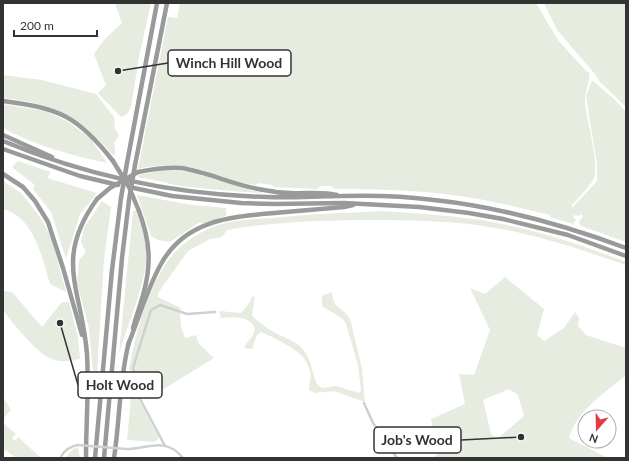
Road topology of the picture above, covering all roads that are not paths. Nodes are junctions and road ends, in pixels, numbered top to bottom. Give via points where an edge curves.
1 (157, 3) edge
2 (167, 3) edge
3 (3, 101) edge
4 (3, 135) edge
5 (3, 142) edge
6 (3, 149) edge
7 (64, 163) junction
8 (3, 174) edge
9 (340, 196) junction
10 (355, 204) junction
11 (626, 248) edge
12 (626, 256) edge
13 (215, 312) dead end
14 (128, 345) junction
15 (87, 352) junction
16 (364, 403) dead end
17 (165, 446) junction
18 (60, 458) edge
19 (86, 458) edge
20 (95, 458) edge
21 (104, 458) edge
22 (114, 458) edge
23 (183, 458) edge
24 (396, 458) edge

1 - 20 highway, bridge via 121,198
2 - 21 highway, bridge via 129,200
3 - 14 highway, bridge via 37,106 64,115 92,136 124,177 147,236 149,263 143,295
4 - 7 highway
5 - 7 highway
6 - 10 highway via 80,176 172,196 241,203
7 - 9 highway via 135,182 205,193 268,197
8 - 15 highway via 23,187 36,201 48,222
9 - 11 highway via 403,197 465,204 538,219
9 - 15 highway, bridge via 329,193 263,190 180,168 138,172 117,183 97,199 74,244 74,284 84,325
10 - 12 highway via 469,212 568,235
10 - 14 highway via 226,219 201,226 179,242 161,263
13 - 17 street via 187,314 160,305 151,310 133,368 139,397
14 - 22 highway
15 - 19 highway
16 - 24 street via 373,423
17 - 18 street, bridge via 153,444 126,449 78,445 67,449
17 - 23 street

